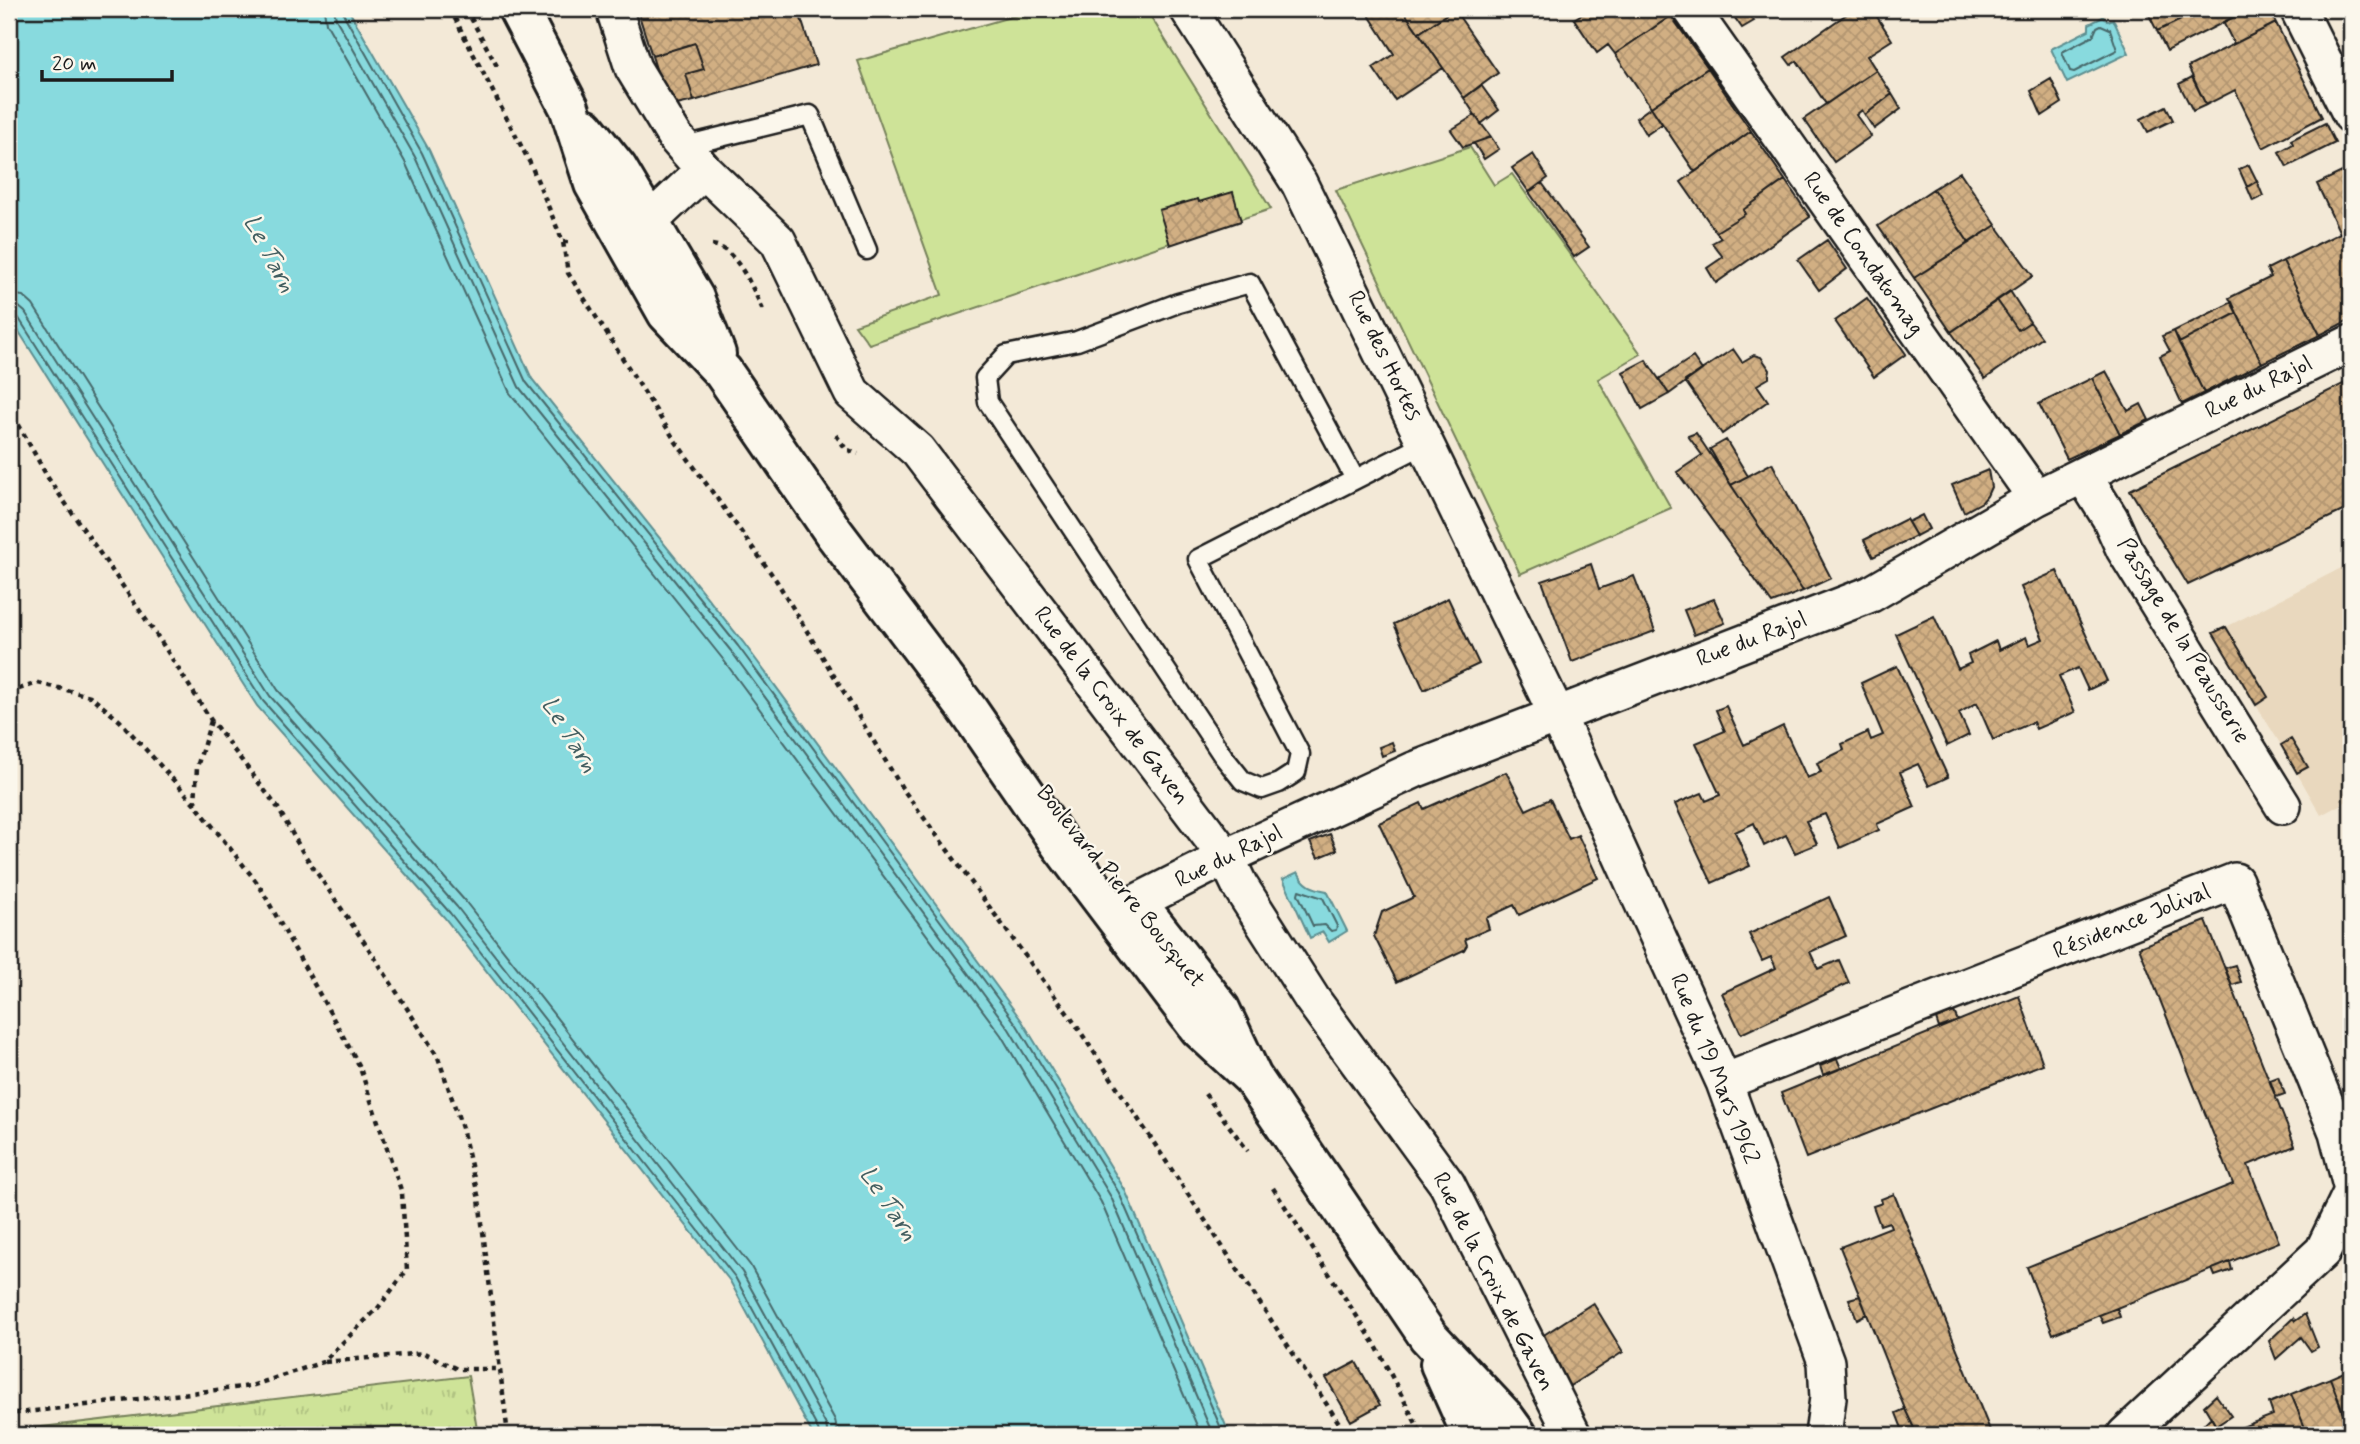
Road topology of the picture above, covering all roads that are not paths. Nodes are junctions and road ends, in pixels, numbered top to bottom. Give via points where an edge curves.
1 (518, 9) edge
2 (614, 9) edge
3 (1188, 9) edge
4 (1691, 9) edge
5 (2298, 9) edge
6 (569, 107) junction
7 (2351, 115) edge
8 (694, 158) junction
9 (649, 222) junction
10 (867, 250) dead end
11 (2351, 343) edge
12 (723, 372) junction
13 (1427, 443) junction
14 (2083, 475) junction
15 (1355, 479) junction
16 (2036, 498) junction
17 (968, 710) junction
18 (1558, 715) junction
19 (2283, 806) dead end
20 (1226, 857) junction
21 (1137, 902) junction
22 (1252, 1077) junction
23 (1724, 1082) junction
24 (2351, 1186) edge
25 (2351, 1193) edge
26 (1428, 1336) junction
27 (1829, 1433) edge
28 (1472, 1435) edge
29 (1517, 1435) edge
30 (1573, 1435) edge
31 (2125, 1435) edge

1 - 6 main road, Boulevard Pierre Bousquet
2 - 8 street, Rue de la Croix de Gaven via 633,68
3 - 13 street, Rue des Hortes via 1299,183
4 - 16 street, Rue de Condatomag
5 - 7 street
6 - 9 main road, Boulevard Pierre Bousquet via 617,168
6 - 12 main road, Boulevard Pierre Bousquet via 594,184 667,313
8 - 9 street
8 - 10 lane via 810,115
8 - 20 street, Rue de la Croix de Gaven via 778,241 852,393 918,451
9 - 12 main road, Boulevard Pierre Bousquet via 694,299
11 - 14 street, Rue du Rajol
12 - 17 main road, Boulevard Pierre Bousquet via 834,533
13 - 15 lane
13 - 18 street, Rue des Hortes
14 - 16 street, Rue du Rajol
14 - 19 street, Passage de la Peausserie
15 - 15 lane via 1198,559 1300,754 1296,772 1262,789 1243,781 1223,756 988,402 985,379 1006,355 1077,341 1178,303 1250,283
16 - 18 street, Rue du Rajol via 1871,594
17 - 21 main road, Boulevard Pierre Bousquet
17 - 22 main road, Boulevard Pierre Bousquet via 1060,844 1199,1028
18 - 20 street, Rue du Rajol via 1414,770
18 - 23 street, Rue du 19 Mars 1962
20 - 21 street, Rue du Rajol
20 - 30 street, Rue de la Croix de Gaven via 1312,999 1447,1184
21 - 22 main road, Boulevard Pierre Bousquet via 1220,1009
22 - 26 main road, Boulevard Pierre Bousquet
23 - 24 street, Résidence Jolival via 2235,881 2337,1132
23 - 27 street, Rue du 19 Mars 1962 via 1826,1362
25 - 31 street via 2323,1251
26 - 28 main road, Boulevard Pierre Bousquet
26 - 29 main road, Boulevard Pierre Bousquet

